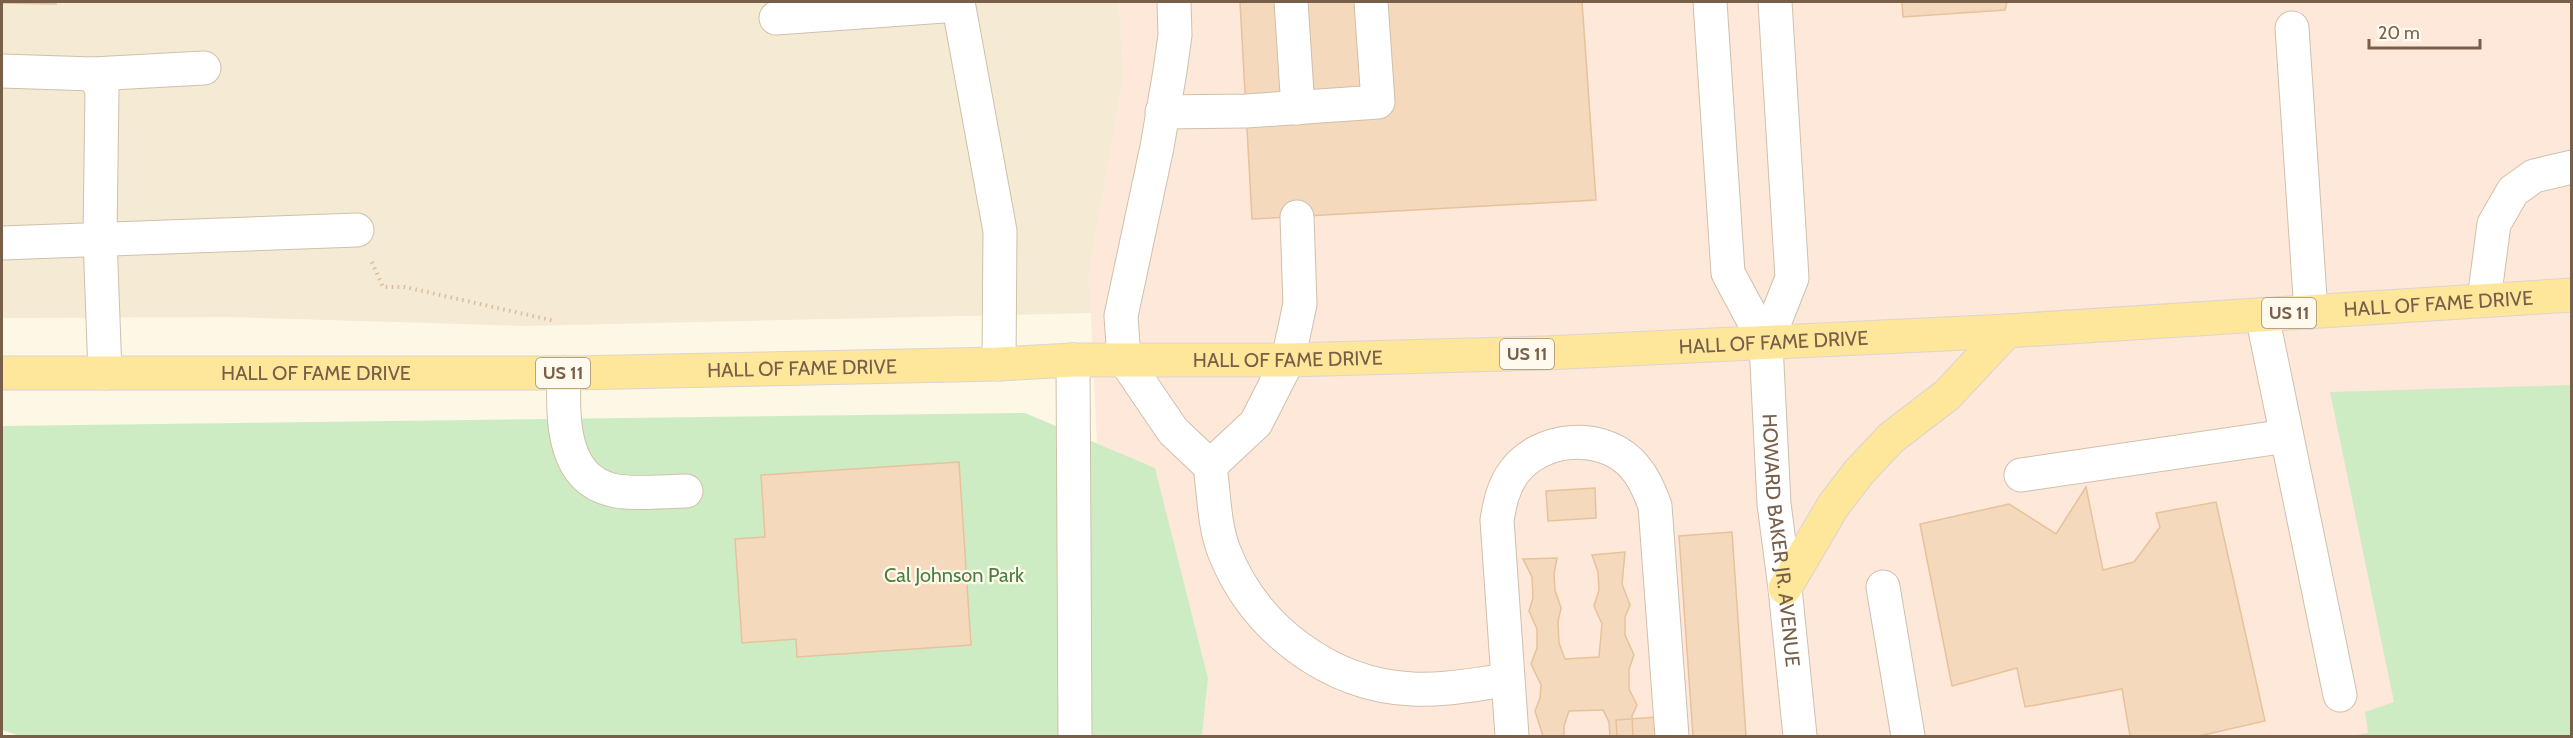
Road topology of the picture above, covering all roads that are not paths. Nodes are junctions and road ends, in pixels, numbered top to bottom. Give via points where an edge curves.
1 (1174, 2) edge
2 (1291, 2) edge
3 (1371, 2) edge
4 (1710, 2) edge
5 (1775, 2) edge
6 (958, 3) edge
7 (776, 18) dead end
8 (2292, 28) dead end
9 (204, 68) dead end
10 (2, 71) edge
11 (93, 74) junction
12 (1298, 108) junction
13 (1162, 112) junction
14 (2571, 167) edge
15 (1297, 217) dead end
16 (357, 230) road end
17 (100, 238) junction
18 (2, 243) edge
19 (2571, 295) edge
20 (2484, 300) junction
21 (2311, 312) junction
22 (2262, 315) junction
23 (2007, 331) junction
24 (1766, 344) junction
25 (1125, 359) junction
26 (1073, 360) junction
27 (1288, 360) junction
28 (999, 364) junction
29 (105, 373) junction
30 (564, 373) junction
31 (2, 374) edge
32 (2286, 436) junction
33 (1210, 466) junction
34 (2021, 475) dead end
35 (686, 491) dead end
36 (1883, 587) dead end
37 (1785, 588) junction
38 (1507, 680) junction
39 (2340, 695) dead end
40 (1075, 736) edge
41 (1512, 736) edge
42 (1672, 736) edge
43 (1800, 736) edge
44 (1908, 736) edge

1 - 13 street via 1175,35
2 - 12 street
3 - 12 street via 1378,102
4 - 24 street, HOWARD BAKER JR. AVENUE via 1728,273
5 - 24 street, HOWARD BAKER JR. AVENUE via 1792,278
6 - 7 street
6 - 28 street via 1000,231
8 - 21 street
9 - 11 street
10 - 11 street
11 - 17 street via 102,89
12 - 13 street
13 - 25 street via 1125,289 1121,316
14 - 20 street via 2534,176 2514,191 2494,225
15 - 27 street via 1300,304
16 - 17 street
17 - 18 street
17 - 29 street
19 - 20 main road, HALL OF FAME DRIVE / US 11
20 - 21 main road, HALL OF FAME DRIVE / US 11
21 - 22 main road, HALL OF FAME DRIVE / US 11
22 - 23 main road, HALL OF FAME DRIVE / US 11
22 - 32 street
23 - 24 main road, HALL OF FAME DRIVE / US 11
23 - 37 main road via 1947,395 1891,438 1859,472 1833,506
24 - 27 main road, HALL OF FAME DRIVE / US 11
24 - 37 street, HOWARD BAKER JR. AVENUE via 1774,504
25 - 26 main road, HALL OF FAME DRIVE / US 11
25 - 27 main road, HALL OF FAME DRIVE / US 11
25 - 33 street via 1173,431
26 - 28 main road, HALL OF FAME DRIVE / US 11
26 - 40 street
27 - 33 street via 1256,423
28 - 30 main road, HALL OF FAME DRIVE / US 11
29 - 30 main road, HALL OF FAME DRIVE / US 11
29 - 31 main road, HALL OF FAME DRIVE / US 11
30 - 35 street via 563,419 569,447 592,483 613,491
32 - 34 street
32 - 39 street
33 - 38 street via 1216,518 1224,550 1240,586 1288,641 1330,668 1368,682 1412,689
36 - 44 street
37 - 43 street, HOWARD BAKER JR. AVENUE
38 - 41 street
38 - 42 street via 1497,520 1502,494 1514,471 1534,454 1550,447 1582,442 1608,448 1629,461 1645,481 1655,506

